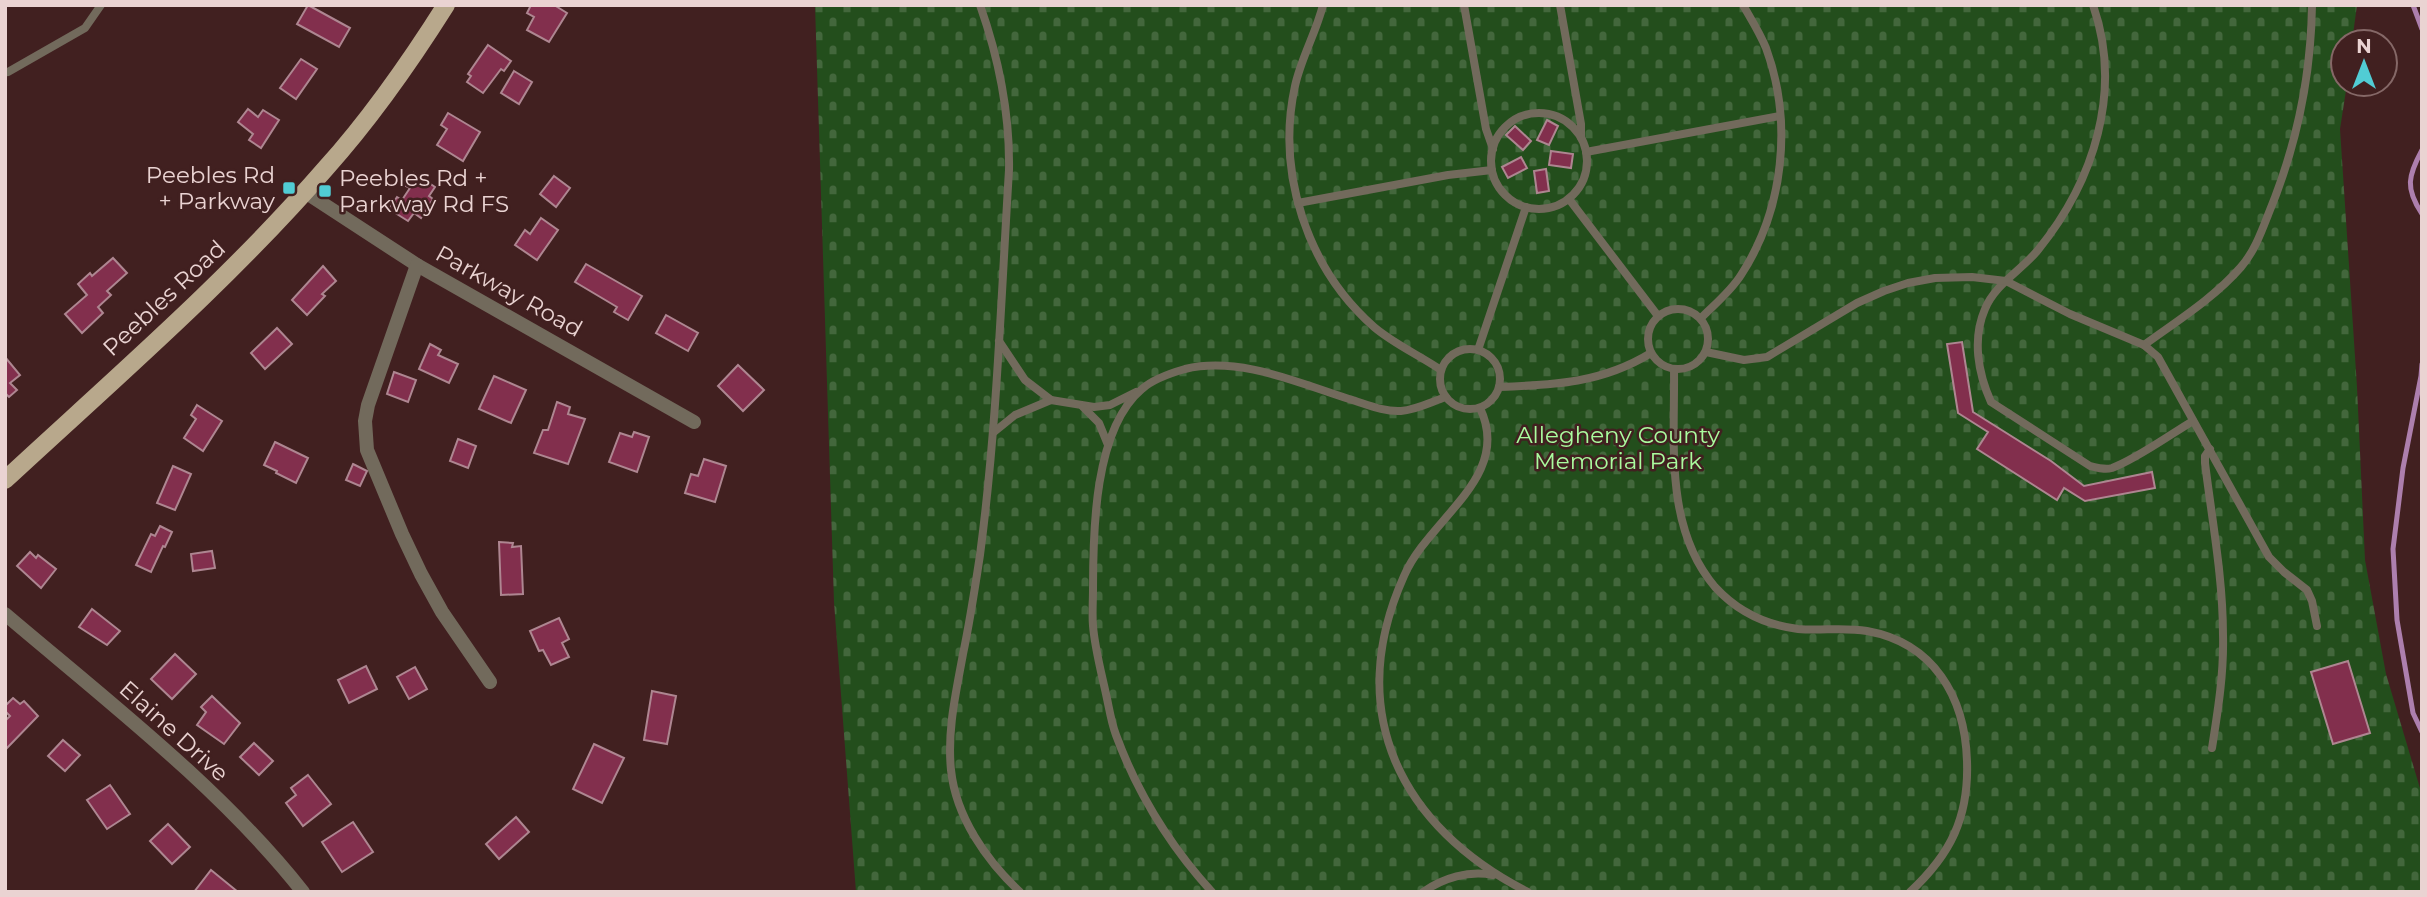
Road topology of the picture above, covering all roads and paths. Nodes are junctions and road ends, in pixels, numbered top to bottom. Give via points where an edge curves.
1 (101, 5) edge
2 (446, 5) edge
3 (980, 5) edge
4 (1323, 5) edge
5 (1464, 5) edge
6 (1560, 5) edge
7 (1743, 5) edge
8 (2093, 5) edge
9 (2312, 5) edge
10 (8, 72) dead end
11 (1780, 116) junction
12 (1581, 137) junction
13 (1493, 149) junction
14 (1586, 152) junction
15 (1492, 170) junction
16 (305, 192) junction
17 (1569, 199) junction
18 (1298, 202) junction
19 (1526, 207) junction
20 (417, 265) junction
21 (2006, 281) junction
22 (1658, 316) junction
23 (1701, 318) junction
24 (999, 341) junction
25 (2144, 345) junction
26 (1478, 350) junction
27 (1706, 352) junction
28 (1651, 353) junction
29 (1674, 369) junction
30 (1441, 370) junction
31 (1499, 387) junction
32 (1142, 389) junction
33 (1446, 397) junction
34 (1051, 400) junction
35 (1081, 406) junction
36 (1480, 408) junction
37 (2193, 421) junction
38 (694, 422) dead end
39 (994, 432) junction
40 (1108, 445) junction
41 (2210, 449) junction
42 (5, 480) edge
43 (5, 614) edge
44 (2317, 626) dead end
45 (490, 682) dead end
46 (2213, 748) dead end
47 (1497, 876) junction
48 (303, 892) edge
49 (1020, 892) edge
50 (1212, 892) edge
51 (1423, 892) edge
52 (1528, 892) edge
53 (1910, 892) edge

1 - 10 lane via 85,28
2 - 16 main road, Peebles Road via 363,122
3 - 24 lane via 1000,74 1009,136
4 - 18 lane via 1291,110 1291,171
5 - 13 lane
6 - 12 lane
7 - 11 lane via 1766,47
8 - 21 lane via 2107,74 2096,140 2076,190 2049,237
9 - 25 lane via 2300,118 2253,249 2231,278
11 - 14 lane
11 - 23 lane via 1780,166 1770,216 1741,276
12 - 13 lane via 1558,118 1532,114 1505,128
12 - 14 lane
13 - 15 lane
14 - 17 lane via 1586,174
15 - 18 lane
15 - 19 lane via 1505,195
16 - 20 street, Parkway Road
16 - 42 main road, Peebles Road via 253,248
17 - 19 lane via 1551,208
17 - 22 lane
18 - 30 lane via 1318,256 1357,311
19 - 26 lane
20 - 38 street, Parkway Road
20 - 45 street via 368,405 367,450 421,574
21 - 25 lane
21 - 27 lane via 1972,277 1908,283 1857,303 1767,357 1744,360
21 - 37 lane via 1985,307 1977,341 1991,402 2090,466 2102,469 2126,461
22 - 23 lane via 1678,308
22 - 28 lane via 1648,337
23 - 27 lane via 1708,330
24 - 34 lane via 1025,380
24 - 39 lane
25 - 37 lane via 2166,369
26 - 30 lane via 1457,352
26 - 31 lane via 1495,363
27 - 29 lane via 1697,363
28 - 29 lane
28 - 31 lane via 1629,367 1581,380
29 - 53 lane via 1678,503 1689,546 1716,587 1734,605 1776,624 1867,631 1896,640 1936,668 1957,703 1967,752 1961,820 1938,862
30 - 33 lane
31 - 36 lane
32 - 33 lane via 1186,369 1227,366 1267,373 1387,410 1413,410
32 - 35 lane via 1110,405
32 - 40 lane
33 - 36 lane via 1462,408
34 - 35 lane
34 - 39 lane via 1015,415
35 - 40 lane via 1099,423
36 - 47 lane via 1487,423 1483,467 1404,575 1387,625 1379,682 1388,743 1411,794 1448,836
37 - 41 lane
39 - 49 lane via 980,555 951,722 951,772 971,829 986,855
40 - 50 lane via 1094,525 1092,623 1096,652 1115,732 1130,771 1174,844
41 - 44 lane via 2269,557 2308,590
41 - 46 lane via 2205,463 2223,634
43 - 48 street, Elaine Drive via 181,765 246,827
47 - 51 lane via 1465,875
47 - 52 lane

